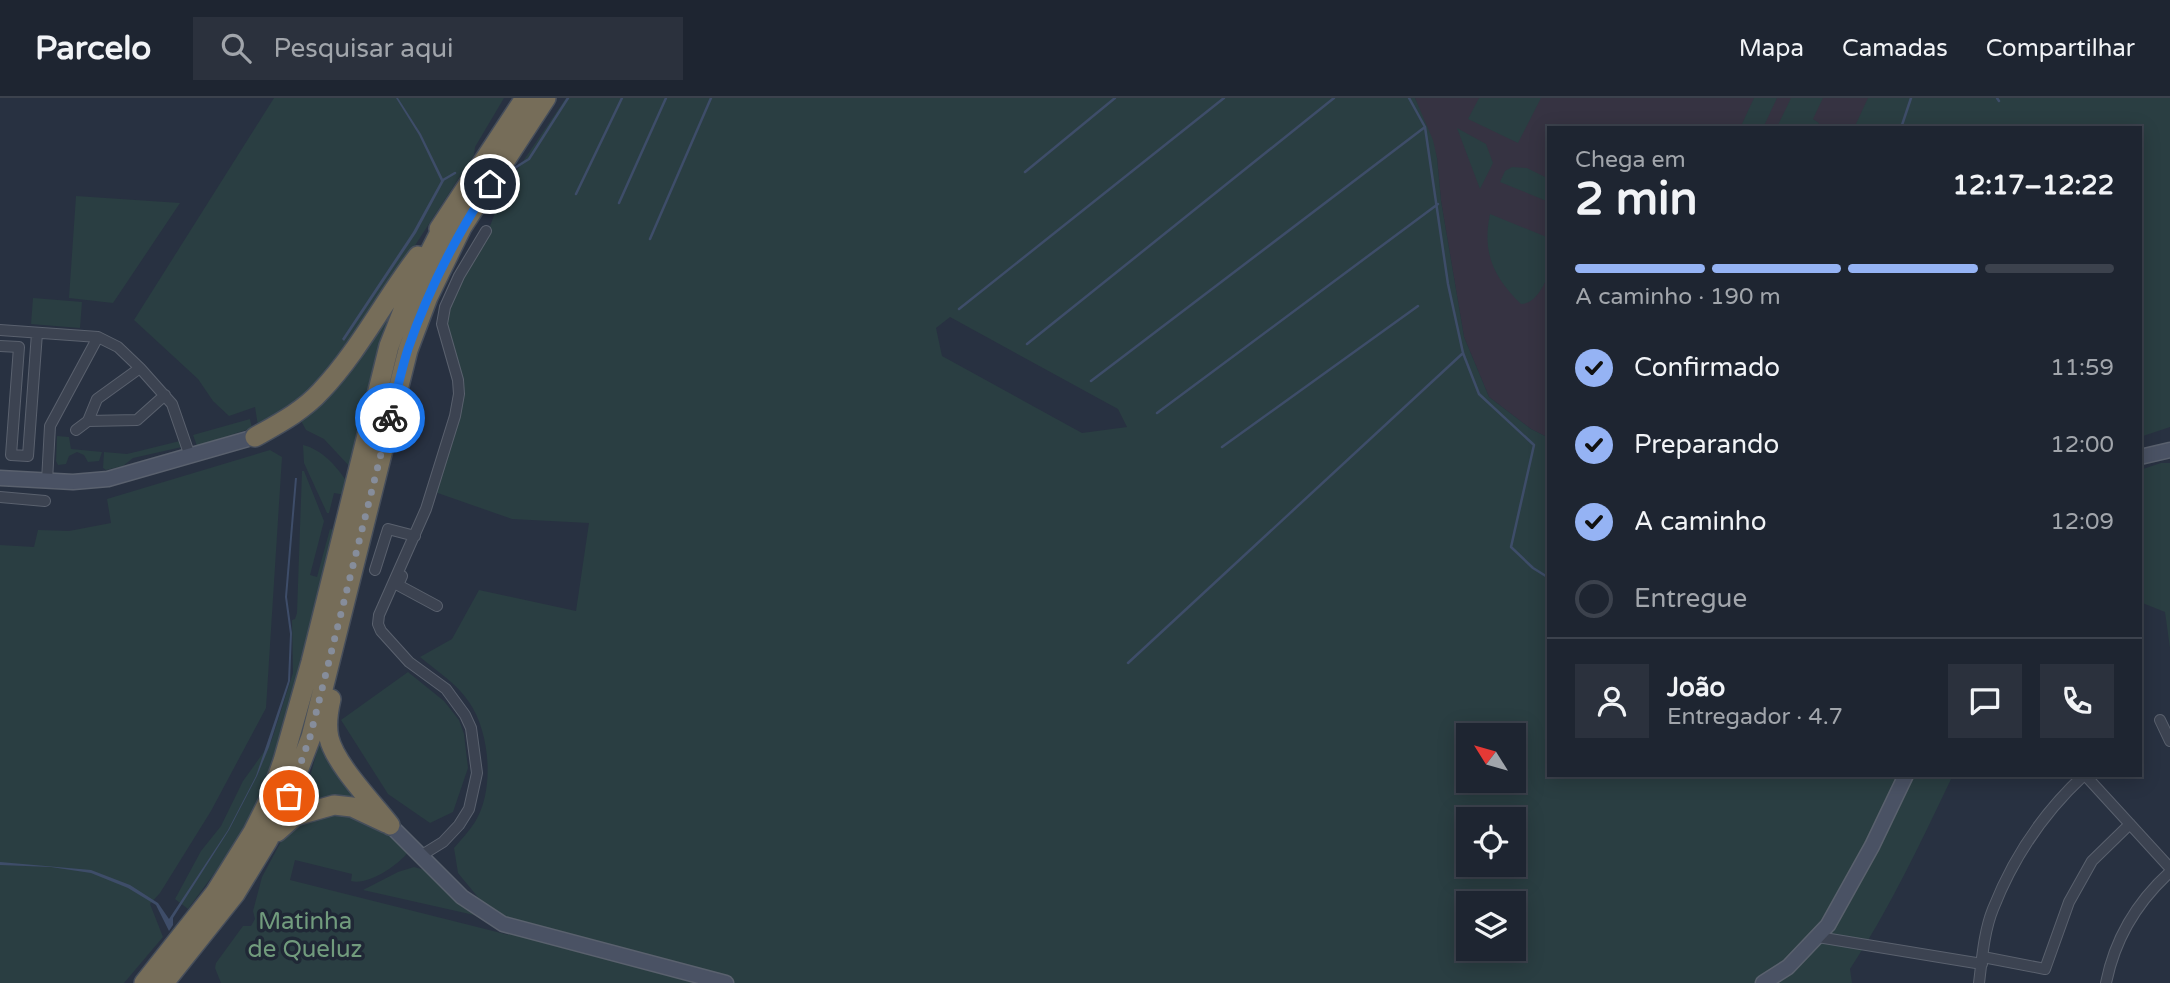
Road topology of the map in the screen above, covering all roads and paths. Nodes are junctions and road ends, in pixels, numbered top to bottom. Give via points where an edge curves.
1 (525, 98) edge
2 (546, 98) edge
3 (446, 220) junction
4 (486, 231) dead end
5 (0, 330) edge
6 (37, 333) junction
7 (98, 337) junction
8 (0, 345) edge
9 (140, 368) junction
10 (165, 396) junction
11 (88, 421) junction
12 (76, 429) dead end
13 (256, 437) joint
14 (2170, 450) edge
15 (5, 454) edge
16 (190, 456) junction
17 (2142, 457) edge
18 (0, 478) edge
19 (47, 481) junction
20 (0, 497) edge
21 (45, 501) dead end
22 (415, 536) junction
23 (411, 560) dead end
24 (375, 570) dead end
25 (437, 606) dead end
26 (341, 611) junction
27 (2160, 720) dead end
28 (2170, 741) edge
29 (1905, 777) edge
30 (2083, 777) edge
31 (2087, 777) edge
32 (2130, 824) junction
33 (390, 825) junction
34 (268, 840) junction
35 (422, 855) junction
36 (2170, 870) edge
37 (1818, 937) junction
38 (1982, 961) junction
39 (144, 983) edge
40 (164, 983) edge
41 (726, 983) edge
42 (1763, 983) edge
43 (1979, 983) edge
44 (2106, 983) edge

1 - 3 highway
2 - 26 highway via 462,227 428,297 408,350
3 - 13 highway via 321,392
3 - 39 highway via 389,346 311,662 270,798 215,893
4 - 22 street via 445,307 442,324 460,394
5 - 6 street
6 - 7 street
6 - 15 street via 28,456
7 - 9 street via 118,347
7 - 19 street via 50,426
8 - 15 street via 19,347
9 - 10 street
9 - 11 street via 97,399
10 - 11 street via 137,420
10 - 16 street
11 - 12 street
13 - 16 street
14 - 17 street
16 - 19 street via 125,475
18 - 19 street
20 - 21 street
22 - 24 street via 388,528
22 - 35 street via 386,597 379,624 409,662 446,689 465,715 477,773 469,809 459,825
23 - 25 street via 398,585
26 - 33 highway via 327,719 329,737 337,756
26 - 34 highway via 310,737
27 - 28 street
29 - 37 street via 1850,889
30 - 38 street via 2023,848 1992,910
31 - 32 street
32 - 36 street
32 - 38 street via 2092,861 2068,902 2045,969
33 - 34 highway via 352,807 334,805 295,816
33 - 35 street
34 - 40 highway via 235,894
35 - 41 street via 462,897 503,923
36 - 44 street via 2128,921
37 - 38 street
37 - 42 street via 1788,967
38 - 43 street

